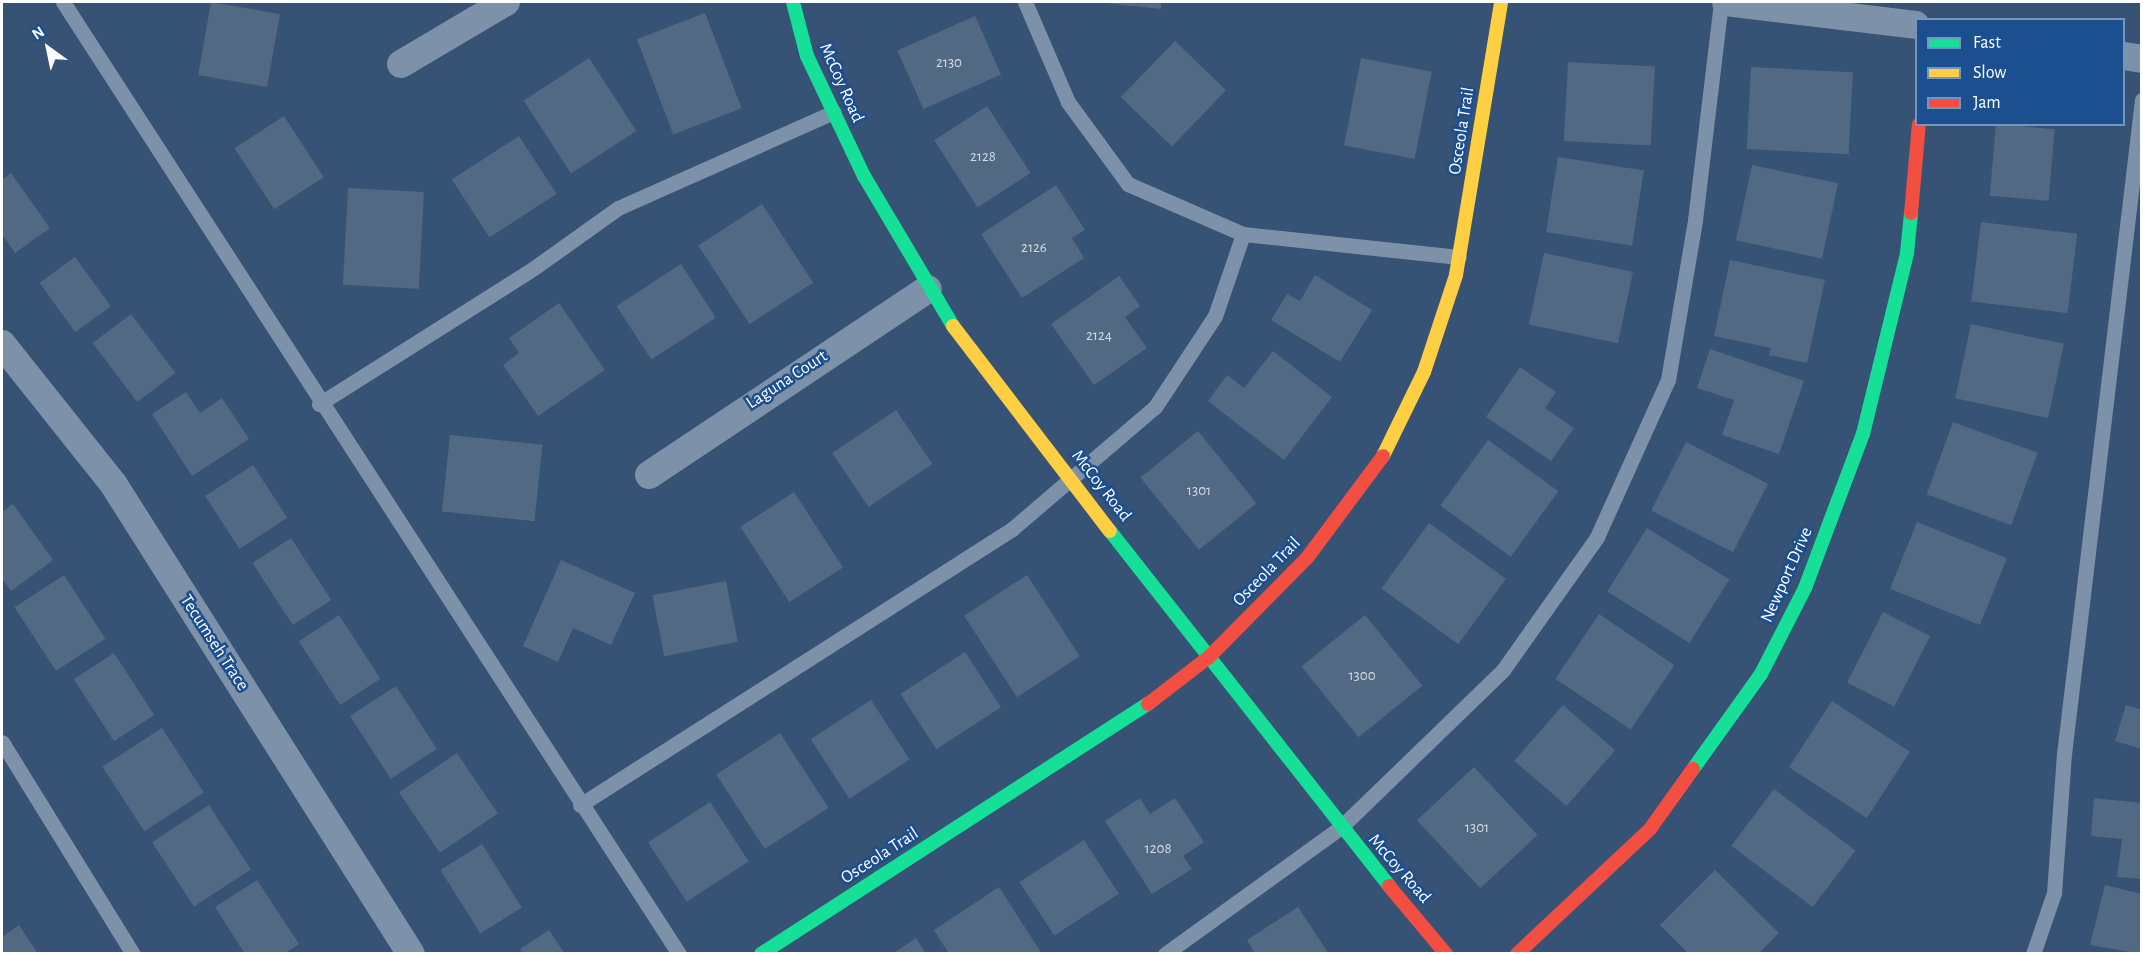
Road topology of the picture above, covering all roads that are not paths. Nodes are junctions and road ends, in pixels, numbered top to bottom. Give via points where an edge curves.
1 (63, 2) edge
2 (506, 2) edge
3 (793, 2) edge
4 (1025, 2) edge
5 (1501, 2) edge
6 (1721, 2) edge
7 (1726, 2) edge
8 (1915, 25) edge
9 (2125, 56) edge
10 (2142, 59) edge
11 (401, 64) dead end
12 (2142, 100) edge
13 (834, 112) junction
14 (1919, 126) edge
15 (1243, 234) junction
16 (1460, 257) junction
17 (928, 289) junction
18 (2, 344) edge
19 (320, 404) junction
20 (648, 475) dead end
21 (1072, 477) junction
22 (1209, 657) junction
23 (2, 742) edge
24 (580, 805) junction
25 (1340, 828) junction
26 (133, 954) edge
27 (411, 954) edge
28 (679, 954) edge
29 (761, 954) edge
30 (1165, 954) edge
31 (1446, 954) edge
32 (1516, 954) edge
33 (2033, 954) edge

1 - 19 lane
2 - 11 street
3 - 13 street, McCoy Road via 807,56
4 - 15 lane via 1068,102 1128,184
5 - 16 street, Osceola Trail
6 - 25 lane via 1695,220 1668,380 1597,537 1503,670
7 - 8 street
9 - 10 street
12 - 33 lane via 2064,754 2054,893
13 - 17 street, McCoy Road
13 - 19 lane via 618,208 534,268
14 - 32 street, Newport Drive via 1907,253 1866,423 1805,588 1761,674 1650,829
15 - 16 lane
15 - 21 lane via 1215,316 1155,407
16 - 22 street, Osceola Trail via 1424,372 1374,474 1307,558
17 - 20 street, Laguna Court
17 - 21 street, McCoy Road via 970,351
18 - 27 street, Tecumseh Trace via 114,485
19 - 24 lane
21 - 22 street, McCoy Road
21 - 24 lane via 1012,529
22 - 25 street, McCoy Road
22 - 29 street, Osceola Trail via 1145,706
23 - 26 lane
24 - 28 lane
25 - 30 lane
25 - 31 street, McCoy Road

